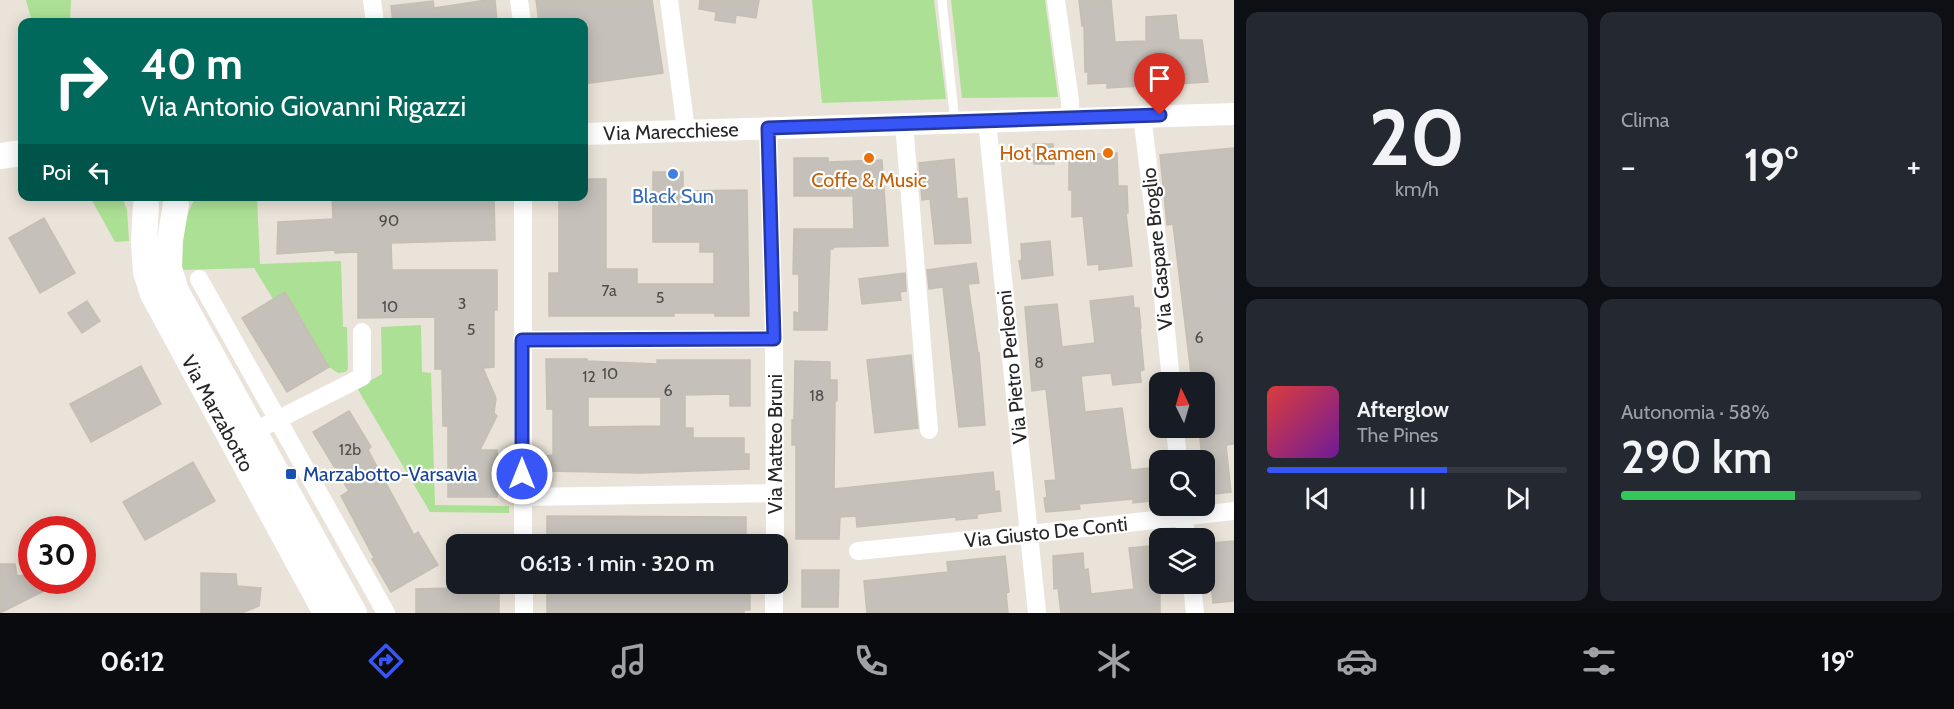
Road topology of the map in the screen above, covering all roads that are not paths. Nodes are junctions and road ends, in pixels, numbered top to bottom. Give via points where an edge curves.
1 (372, 0) edge
2 (519, 0) edge
3 (669, 0) edge
4 (942, 0) edge
5 (1056, 0) edge
6 (374, 18) edge
7 (521, 18) edge
8 (1234, 114) edge
9 (1142, 115) junction
10 (1070, 118) junction
11 (987, 121) junction
12 (955, 122) junction
13 (904, 123) junction
14 (768, 128) junction
15 (686, 130) junction
16 (588, 134) edge
17 (18, 154) edge
18 (0, 156) edge
19 (141, 201) edge
20 (144, 201) edge
21 (178, 201) edge
22 (180, 201) edge
23 (522, 201) edge
24 (199, 279) dead end
25 (362, 332) dead end
26 (774, 339) junction
27 (522, 340) junction
28 (1170, 372) edge
29 (278, 419) junction
30 (929, 430) dead end
31 (254, 432) junction
32 (775, 493) junction
33 (522, 497) junction
34 (1215, 511) edge
35 (1234, 511) edge
36 (1150, 516) edge
37 (523, 534) edge
38 (775, 534) edge
39 (1030, 534) junction
40 (858, 551) dead end
41 (524, 594) edge
42 (774, 594) edge
43 (1192, 594) edge
44 (326, 613) edge
45 (354, 613) edge
46 (386, 613) edge
47 (524, 613) edge
48 (774, 613) edge
49 (1036, 613) edge
50 (1195, 613) edge

1 - 6 street
2 - 7 street
3 - 15 street
4 - 12 lane
5 - 10 street
8 - 9 street, Via Marecchiese
9 - 10 street, Via Marecchiese
9 - 28 street, Via Gaspare Broglio
10 - 11 street, Via Marecchiese
11 - 12 street, Via Marecchiese
11 - 39 street, Via Pietro Perleoni
12 - 13 street, Via Marecchiese
13 - 14 street, Via Marecchiese
13 - 30 street
14 - 15 street, Via Marecchiese
14 - 26 street, Via Matteo Bruni
15 - 16 street, Via Marecchiese
17 - 18 main road
19 - 44 main road, Via Marzabotto via 146,272 153,294
20 - 21 main road via 163,208
22 - 31 main road, Via Marzabotto via 170,240 169,268 176,291
23 - 27 street
24 - 29 street
25 - 29 street, Via Marzabotto via 362,377
26 - 27 street
26 - 32 street, Via Matteo Bruni
27 - 33 street
29 - 31 street, Via Marzabotto
29 - 46 street
31 - 45 main road, Via Marzabotto
32 - 33 street
32 - 38 street, Via Matteo Bruni
33 - 37 street
34 - 35 street, Via Giusto De Conti
36 - 39 street, Via Giusto De Conti
39 - 40 street, Via Giusto De Conti
39 - 49 street, Via Pietro Perleoni
41 - 47 street
42 - 48 street
43 - 50 street

